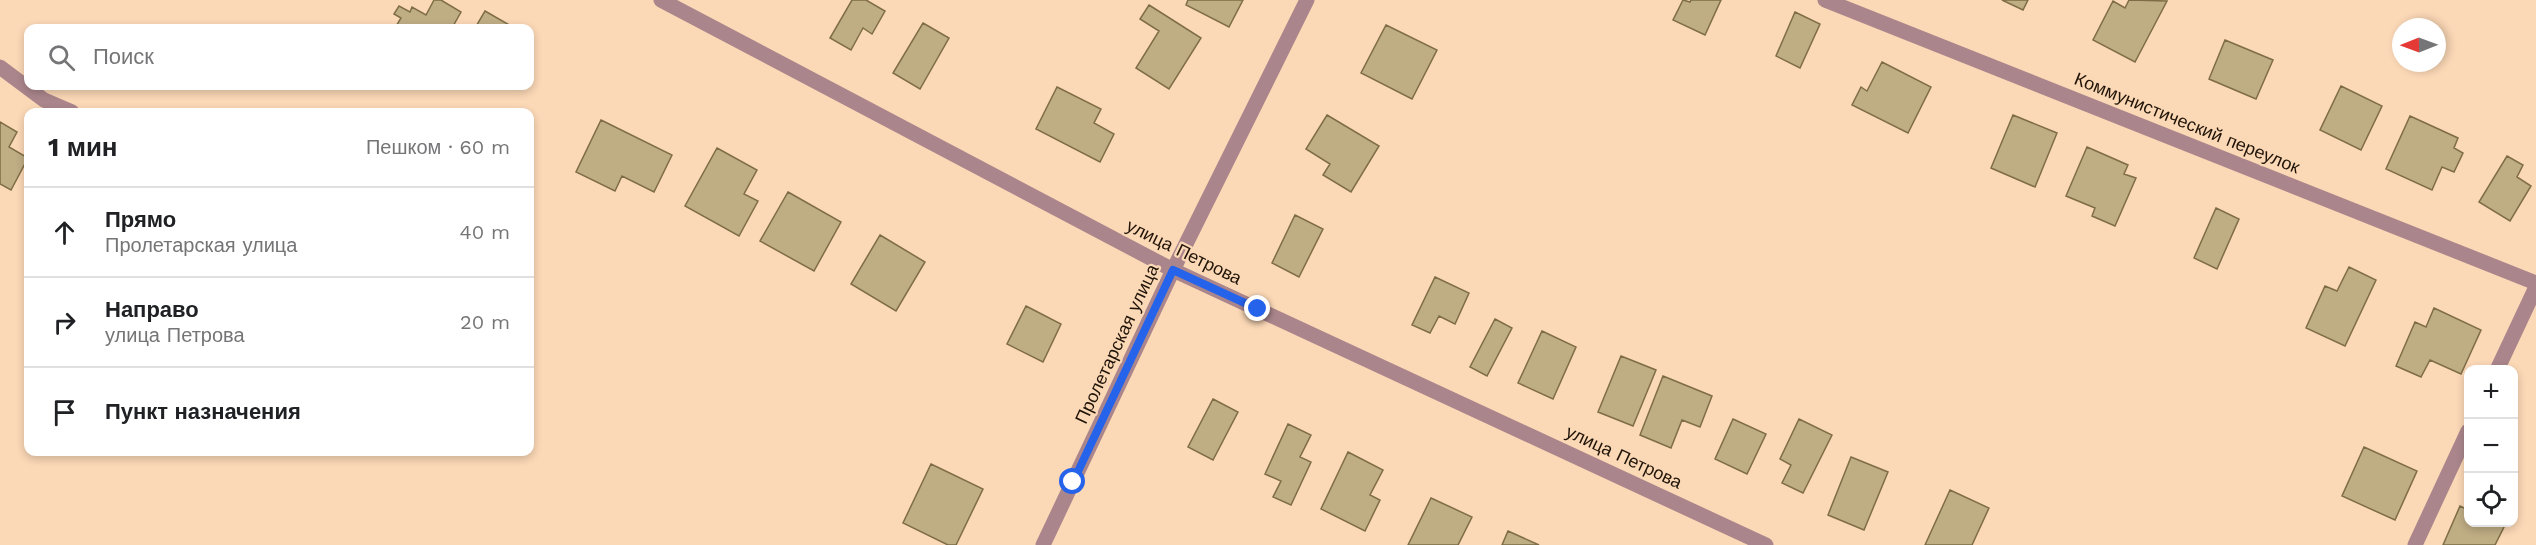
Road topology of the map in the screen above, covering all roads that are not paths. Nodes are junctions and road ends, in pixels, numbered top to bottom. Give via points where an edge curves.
1 (661, 0) edge
2 (1307, 0) edge
3 (1825, 0) edge
4 (0, 67) edge
5 (24, 85) edge
6 (31, 90) edge
7 (63, 108) edge
8 (1173, 270) junction
9 (2536, 283) edge
10 (2536, 287) edge
11 (2499, 365) edge
12 (2464, 442) edge
13 (1043, 545) edge
14 (1766, 545) edge
15 (2415, 545) edge

1 - 8 street, улица Петрова
2 - 8 street, Пролетарская улица
3 - 9 street, Коммунистический переулок
4 - 5 street
6 - 7 street
8 - 13 street, Пролетарская улица
8 - 14 street, улица Петрова
10 - 11 street
12 - 15 street

